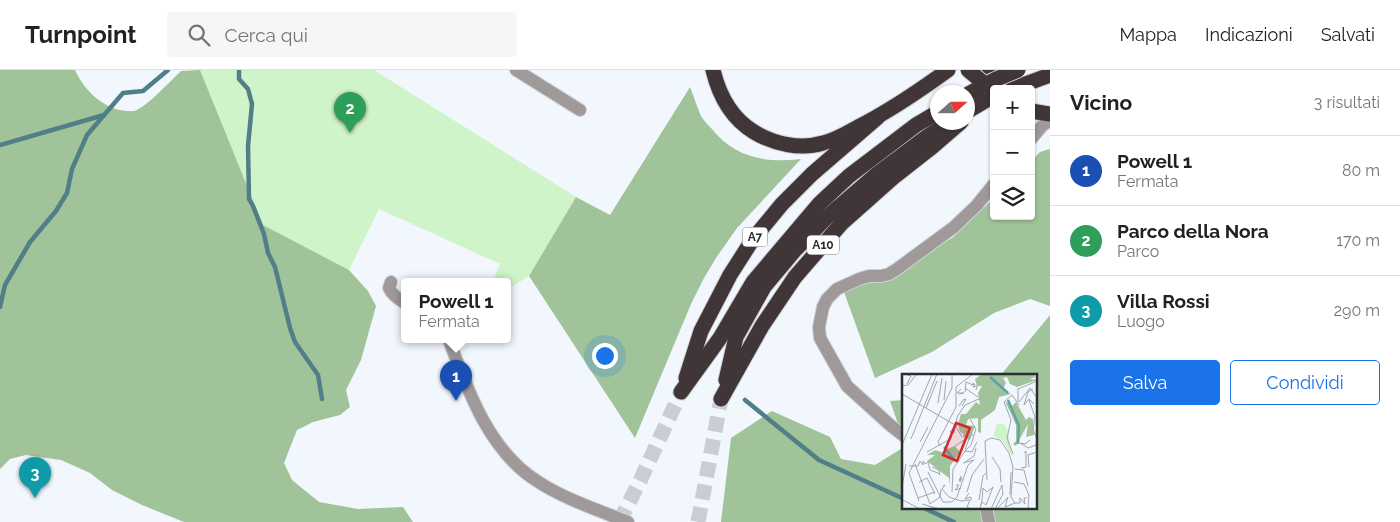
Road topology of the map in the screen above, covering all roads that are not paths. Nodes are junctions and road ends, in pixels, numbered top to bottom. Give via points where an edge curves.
1 (516, 70) edge
2 (713, 70) edge
3 (948, 70) edge
4 (968, 70) edge
5 (990, 70) edge
6 (1018, 70) edge
7 (1050, 75) edge
8 (1023, 85) edge
9 (975, 90) edge
10 (990, 95) edge
11 (990, 97) edge
12 (975, 105) edge
13 (975, 108) edge
14 (580, 110) dead end
15 (1035, 111) edge
16 (1050, 114) edge
17 (878, 117) junction
18 (930, 117) edge
19 (1050, 120) edge
20 (937, 130) edge
21 (952, 130) edge
22 (1035, 134) edge
23 (990, 189) edge
24 (391, 282) dead end
25 (401, 301) edge
26 (450, 343) edge
27 (902, 434) edge
28 (628, 522) edge

1 - 14 street
2 - 17 highway via 726,104 742,122 762,136 780,143 798,146 822,144
3 - 17 highway
4 - 10 highway, bridge
5 - 12 highway
6 - 9 highway, bridge
7 - 8 highway
11 - 13 highway, bridge
15 - 16 highway
17 - 18 highway, A7 via 812,174 753,239 701,331 681,392 720,338 753,282 819,204 850,176
19 - 22 street
20 - 21 highway, A10 via 877,174 828,216 764,287 736,337 721,399 762,326 796,277 841,224
23 - 27 street via 954,227 897,269 847,283 827,299 823,307 820,338 847,386
24 - 25 street via 391,293
26 - 28 street via 473,402 502,451 514,464 554,491

